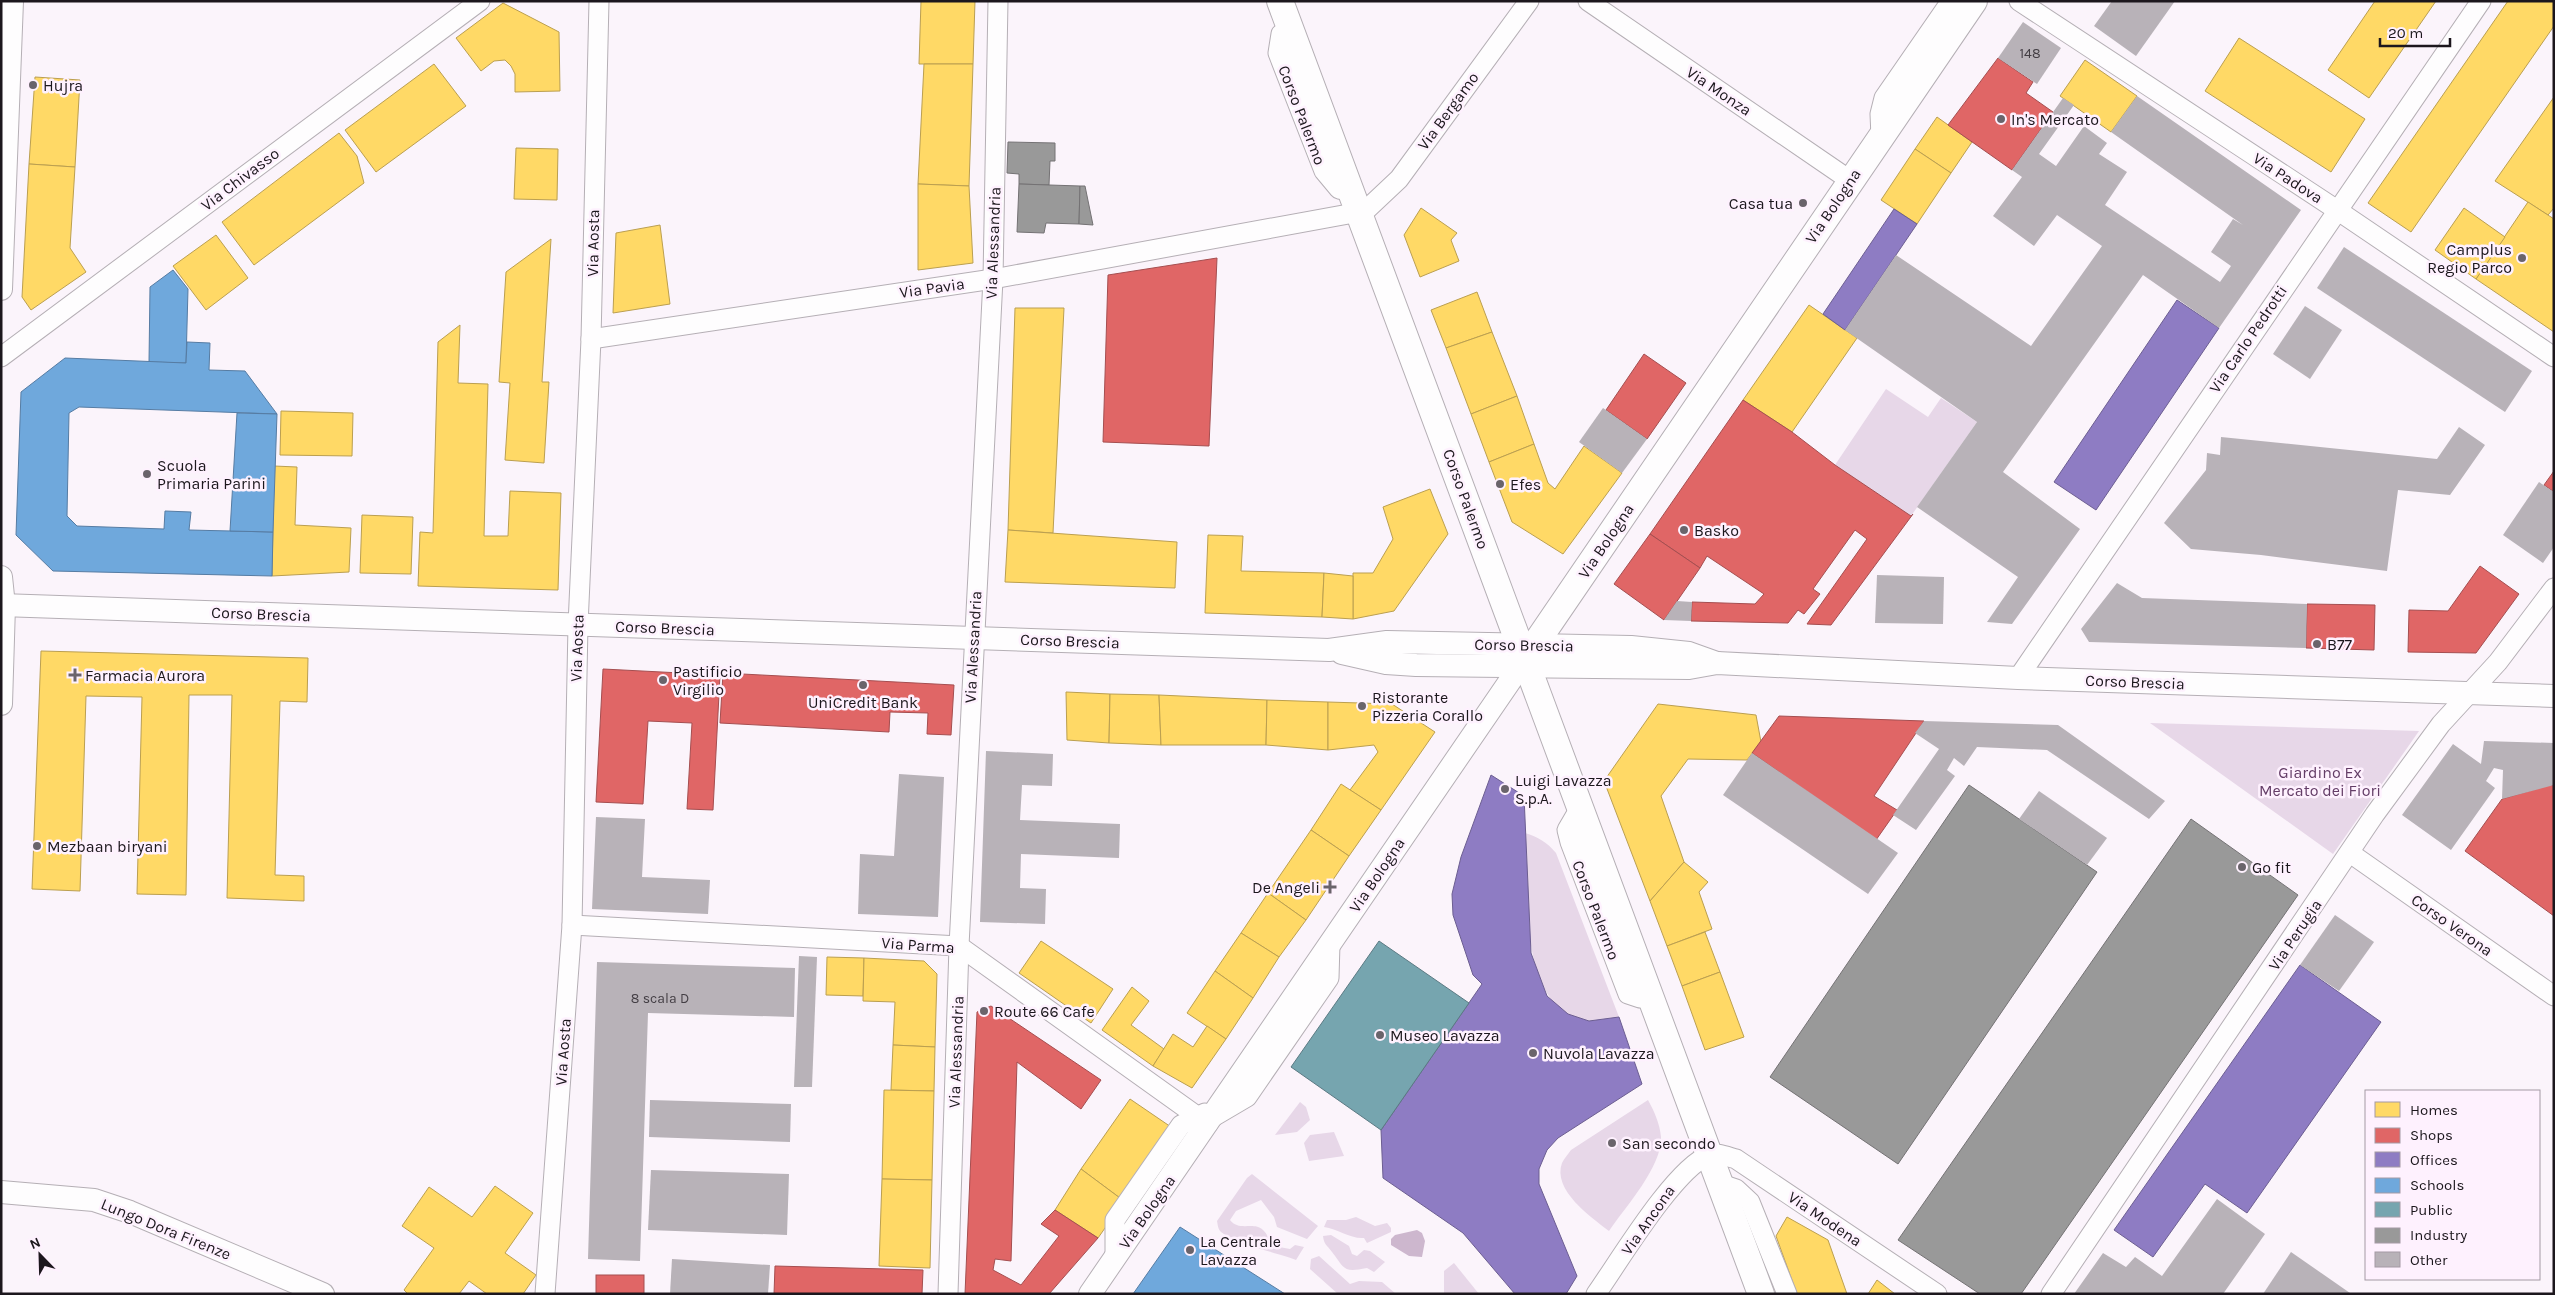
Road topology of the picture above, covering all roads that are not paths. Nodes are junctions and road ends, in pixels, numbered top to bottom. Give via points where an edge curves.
1 (12, 1) edge
2 (480, 1) edge
3 (599, 1) edge
4 (998, 1) edge
5 (1280, 1) edge
6 (1529, 1) edge
7 (1588, 1) edge
8 (1951, 1) edge
9 (1974, 1) edge
10 (2020, 1) edge
11 (2481, 1) edge
12 (1881, 137) junction
13 (1851, 181) junction
14 (1356, 202) junction
15 (2337, 210) junction
16 (993, 279) junction
17 (1, 289) edge
18 (591, 338) junction
19 (1, 357) edge
20 (2554, 357) edge
21 (1, 577) edge
22 (2554, 588) edge
23 (3, 605) edge
24 (578, 625) junction
25 (974, 638) junction
26 (1526, 656) junction
27 (2018, 678) junction
28 (2469, 694) junction
29 (2554, 696) edge
30 (1, 704) edge
31 (2350, 853) junction
32 (572, 925) junction
33 (959, 946) junction
34 (2554, 996) edge
35 (1209, 1116) junction
36 (1710, 1155) junction
37 (1721, 1184) junction
38 (1, 1192) edge
39 (323, 1294) edge
40 (545, 1294) edge
41 (948, 1294) edge
42 (1090, 1294) edge
43 (1596, 1294) edge
44 (1761, 1294) edge
45 (1787, 1294) edge
46 (1936, 1294) edge
47 (2051, 1294) edge

1 - 17 street
2 - 19 street, Via Chivasso
3 - 18 street, Via Aosta
4 - 16 street, Via Alessandria
5 - 14 main road, Corso Palermo
6 - 14 street, Via Bergamo via 1399,179 1365,211
7 - 13 street, Via Monza
8 - 12 street via 1884,98 1880,114
9 - 12 main road, Via Bologna
10 - 15 street, Via Padova
11 - 15 street, Via Carlo Pedrotti
12 - 13 main road, Via Bologna
13 - 26 main road, Via Bologna
14 - 16 street, Via Pavia
14 - 26 main road, Corso Palermo
15 - 20 street, Via Padova
15 - 27 street, Via Carlo Pedrotti
16 - 18 street, Via Pavia
16 - 25 street, Via Alessandria
18 - 24 street, Via Aosta
21 - 23 street
22 - 28 street, Via Perugia via 2498,662
23 - 24 street, Corso Brescia
23 - 30 street
24 - 25 street, Corso Brescia
24 - 32 street, Via Aosta
25 - 26 street, Corso Brescia via 1329,650 1388,642
25 - 33 street, Via Alessandria
26 - 27 street, Corso Brescia via 1644,648 1689,653 1717,663
26 - 35 street, Via Bologna
26 - 36 main road, Corso Palermo
27 - 28 street, Corso Brescia
28 - 29 street, Corso Brescia
28 - 31 street, Via Perugia via 2435,732
31 - 34 street, Corso Verona
31 - 47 street, Via Perugia
32 - 33 street, Via Parma
32 - 40 street, Via Aosta
33 - 35 street, Via Parma
33 - 41 street, Via Alessandria
35 - 42 street, Via Bologna
36 - 37 main road, Corso Palermo
36 - 43 street, Via Ancona via 1677,1179
36 - 46 street, Via Modena via 1736,1159
37 - 44 main road, Corso Palermo
37 - 45 street via 1744,1194 1750,1202
38 - 39 street, Lungo Dora Firenze via 94,1200 130,1212

